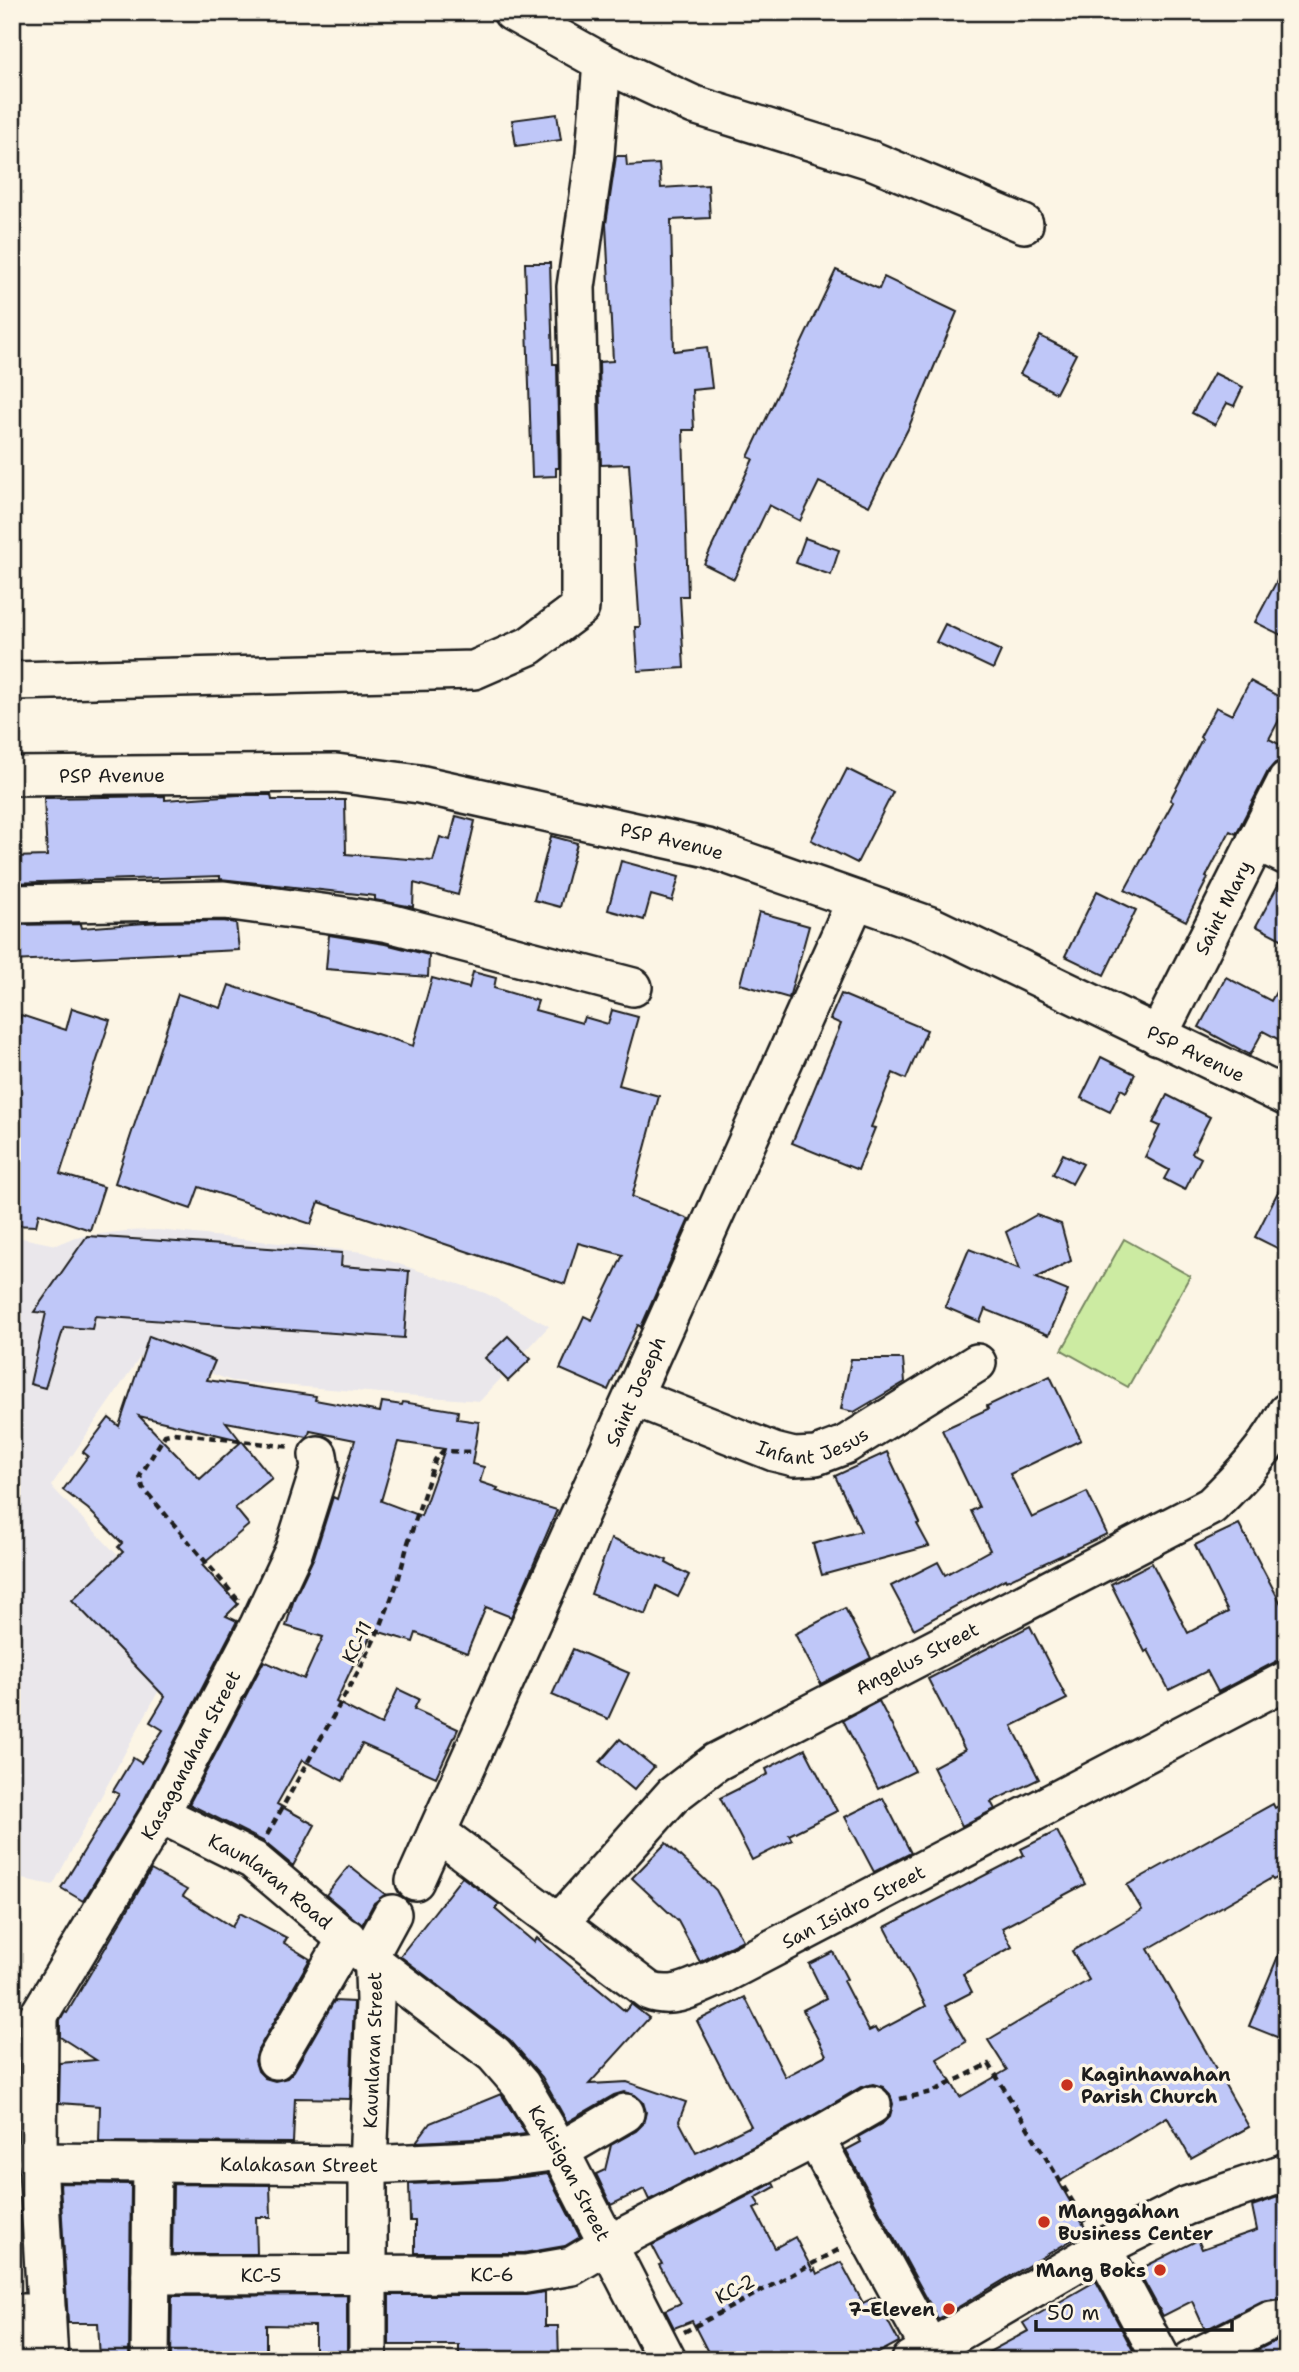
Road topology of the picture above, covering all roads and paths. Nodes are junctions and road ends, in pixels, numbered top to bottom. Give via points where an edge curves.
1 (512, 12) edge
2 (602, 62) junction
3 (1024, 224) dead end
4 (12, 681) edge
5 (12, 776) edge
6 (1287, 780) edge
7 (1271, 849) edge
8 (856, 900) junction
9 (12, 904) edge
10 (633, 987) dead end
11 (1158, 1036) junction
12 (1287, 1097) edge
13 (977, 1363) dead end
14 (634, 1397) junction
15 (1287, 1412) edge
16 (473, 1452) dead end
17 (318, 1455) joint
18 (259, 1625) junction
19 (1287, 1680) edge
20 (160, 1814) junction
21 (437, 1832) junction
22 (253, 1860) junction
23 (415, 1881) dead end
24 (391, 1914) dead end
25 (558, 1924) junction
26 (360, 1950) junction
27 (26, 2015) edge
28 (276, 2060) dead end
29 (872, 2105) joint
30 (625, 2113) dead end
31 (815, 2138) junction
32 (560, 2151) junction
33 (38, 2162) junction
34 (152, 2163) junction
35 (368, 2165) junction
36 (1287, 2172) edge
37 (867, 2235) junction
38 (1099, 2237) junction
39 (609, 2244) junction
40 (151, 2275) junction
41 (370, 2275) junction
42 (30, 2313) edge
43 (1282, 2327) edge
44 (12, 2336) edge
45 (663, 2352) edge
46 (920, 2354) edge
47 (20, 2360) edge
48 (49, 2360) edge
49 (150, 2360) edge
50 (368, 2360) edge
51 (612, 2360) edge
52 (1162, 2360) edge
53 (1191, 2360) edge

1 - 2 street
2 - 3 street via 694,105 871,160
2 - 4 street via 595,154 576,287 580,608 529,646 474,670
5 - 8 street, PSP Avenue via 336,773 419,784 708,848
6 - 7 street, Saint Mary
7 - 11 street, Saint Mary
8 - 11 street, PSP Avenue via 931,926
8 - 14 street, Saint Joseph
9 - 10 street via 224,900 389,923
11 - 12 street, PSP Avenue
13 - 14 street, Infant Jesus via 845,1446 816,1455 794,1457 774,1452
14 - 21 street, Saint Joseph
15 - 25 street, Angelus Street via 1246,1472 1211,1506 716,1762 673,1795
16 - 22 path, KC-11 via 443,1451 435,1460 381,1625
17 - 18 street, Kasaganahan Street via 320,1468 294,1550
17 - 18 path via 306,1448 174,1433 165,1435 140,1476 143,1488
18 - 20 street, Kasaganahan Street
19 - 25 street, San Isidro Street via 692,1989 662,1996 649,1991
20 - 22 street, Kaunlaran Road
20 - 27 street, Kasaganahan Street
21 - 23 street, Saint Joseph
21 - 25 street, San Isidro Street
22 - 26 street, Kaunlaran Road
24 - 26 street, Kaunlaran Street via 373,1950
26 - 28 street
26 - 32 street, Kakisigan Street via 494,2054 522,2085
26 - 35 street, Kaunlaran Street via 375,2000
27 - 33 street
29 - 31 street, Kakisigan Street
29 - 38 path via 933,2092 989,2064 1084,2221
30 - 32 street
31 - 37 street
31 - 39 street, Kakisigan Street
32 - 35 street, Kalakasan Street
32 - 39 street, Kakisigan Street
33 - 34 street, Kalakasan Street
33 - 42 street
34 - 35 street, Kalakasan Street
34 - 40 street
35 - 41 street, Kaunlaran Street
36 - 38 street
37 - 45 path, KC-2
37 - 46 street
38 - 46 street
38 - 52 street
39 - 41 street, KC-6 via 572,2266 526,2274
39 - 45 street
40 - 41 street, KC-5
40 - 49 street
41 - 50 street, Kaunlaran Street
42 - 48 street
43 - 53 street
44 - 47 street via 19,2337
45 - 51 path, KC-2

